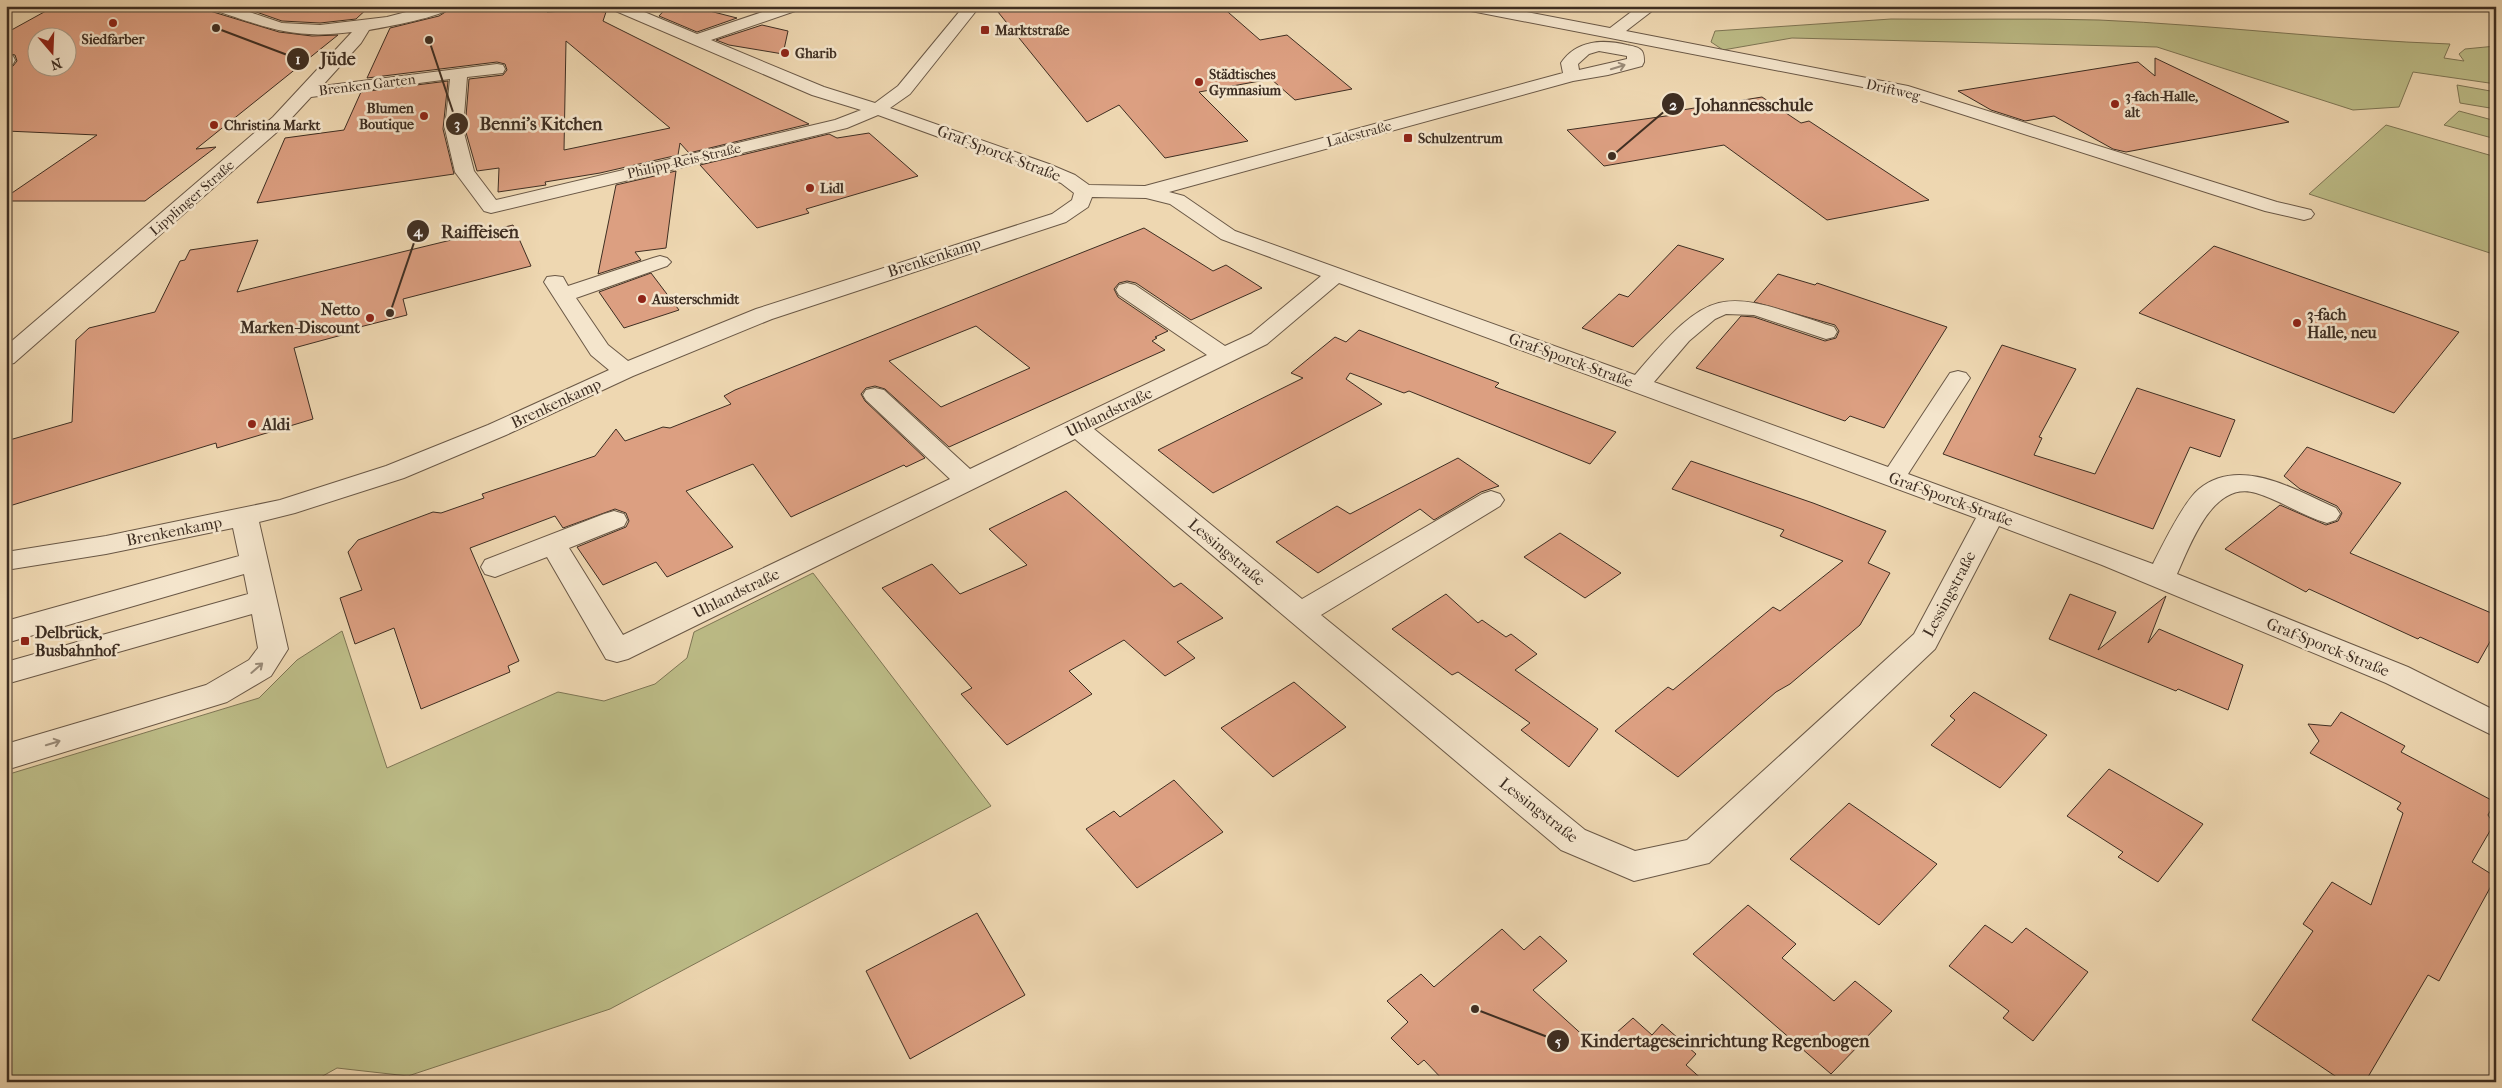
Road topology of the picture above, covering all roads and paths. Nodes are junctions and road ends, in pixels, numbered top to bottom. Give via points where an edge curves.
1 (216, 6) edge
2 (445, 6) edge
3 (616, 6) edge
4 (796, 6) edge
5 (972, 6) edge
6 (1471, 6) edge
7 (1640, 6) edge
8 (364, 25) junction
9 (1618, 39) junction
10 (695, 40) junction
11 (497, 69) dead end
12 (460, 73) junction
13 (1572, 76) junction
14 (304, 93) junction
15 (876, 110) junction
16 (1084, 191) junction
17 (1146, 192) junction
18 (2304, 214) dead end
19 (660, 262) dead end
20 (1337, 274) junction
21 (1127, 290) dead end
22 (1826, 332) dead end
23 (1224, 356) junction
24 (6, 358) edge
25 (625, 371) junction
26 (1958, 378) dead end
27 (1639, 384) junction
28 (874, 394) dead end
29 (1076, 427) junction
30 (1893, 478) junction
31 (966, 480) junction
32 (1491, 500) dead end
33 (1992, 514) junction
34 (2327, 514) dead end
35 (244, 517) junction
36 (614, 520) dead end
37 (553, 544) junction
38 (6, 561) edge
39 (254, 561) junction
40 (496, 567) dead end
41 (2161, 578) junction
42 (264, 600) junction
43 (1300, 614) junction
44 (6, 632) edge
45 (6, 673) edge
46 (2494, 720) edge
47 (6, 757) edge

1 - 8 street via 284,28
2 - 8 street via 414,16
3 - 10 street, Graf-Sporck-Straße
4 - 10 street
5 - 15 street via 904,90
6 - 9 street, Driftweg via 1595,23
7 - 9 street via 1647,8
8 - 14 street, Lipplinger Straße via 355,40
9 - 13 street via 1578,51 1569,63
13 -> 9 street, Ladestraße via 1636,62 1635,53
9 - 18 street, Driftweg via 1902,90 2272,207
10 - 15 street, Graf-Sporck-Straße via 818,91
11 - 12 street, Brenken Garten
12 - 14 street, Brenken Garten
12 - 15 street, Philipp-Reis-Straße via 454,129 456,138 465,172 491,207 841,124
13 - 17 street, Ladestraße
14 - 24 street, Lipplinger Straße via 206,186
15 - 16 street, Graf-Sporck-Straße via 921,123 1042,168 1068,179
16 - 17 street, Graf-Sporck-Straße
16 - 25 street, Brenkenkamp via 1081,203 1059,218 764,314
17 - 20 street, Graf-Sporck-Straße via 1178,200 1228,235
19 - 25 street via 559,289 599,350
20 - 23 street, Uhlandstraße via 1259,338
20 - 27 street, Graf-Sporck-Straße
21 - 23 street
22 - 27 street via 1748,307 1718,308 1706,313
23 - 29 street, Uhlandstraße
25 - 35 street, Brenkenkamp via 396,472
26 - 30 street
27 - 30 street, Graf-Sporck-Straße
28 - 31 street
29 - 31 street, Uhlandstraße
29 - 43 street, Lessingstraße
30 - 33 street, Graf-Sporck-Straße
31 - 37 street, Uhlandstraße via 617,651
32 - 43 street
33 - 41 street, Graf-Sporck-Straße
33 - 43 street, Lessingstraße via 1925,641 1697,852 1634,866 1573,840
34 - 41 street via 2260,485 2226,484 2208,495 2180,537
35 - 38 street, Brenkenkamp
35 - 39 street
36 - 37 street
37 - 40 street
39 - 42 street
39 - 44 street
41 - 46 street, Graf-Sporck-Straße via 2397,675
42 - 45 street
47 -> 42 street via 216,694 260,668 272,649

